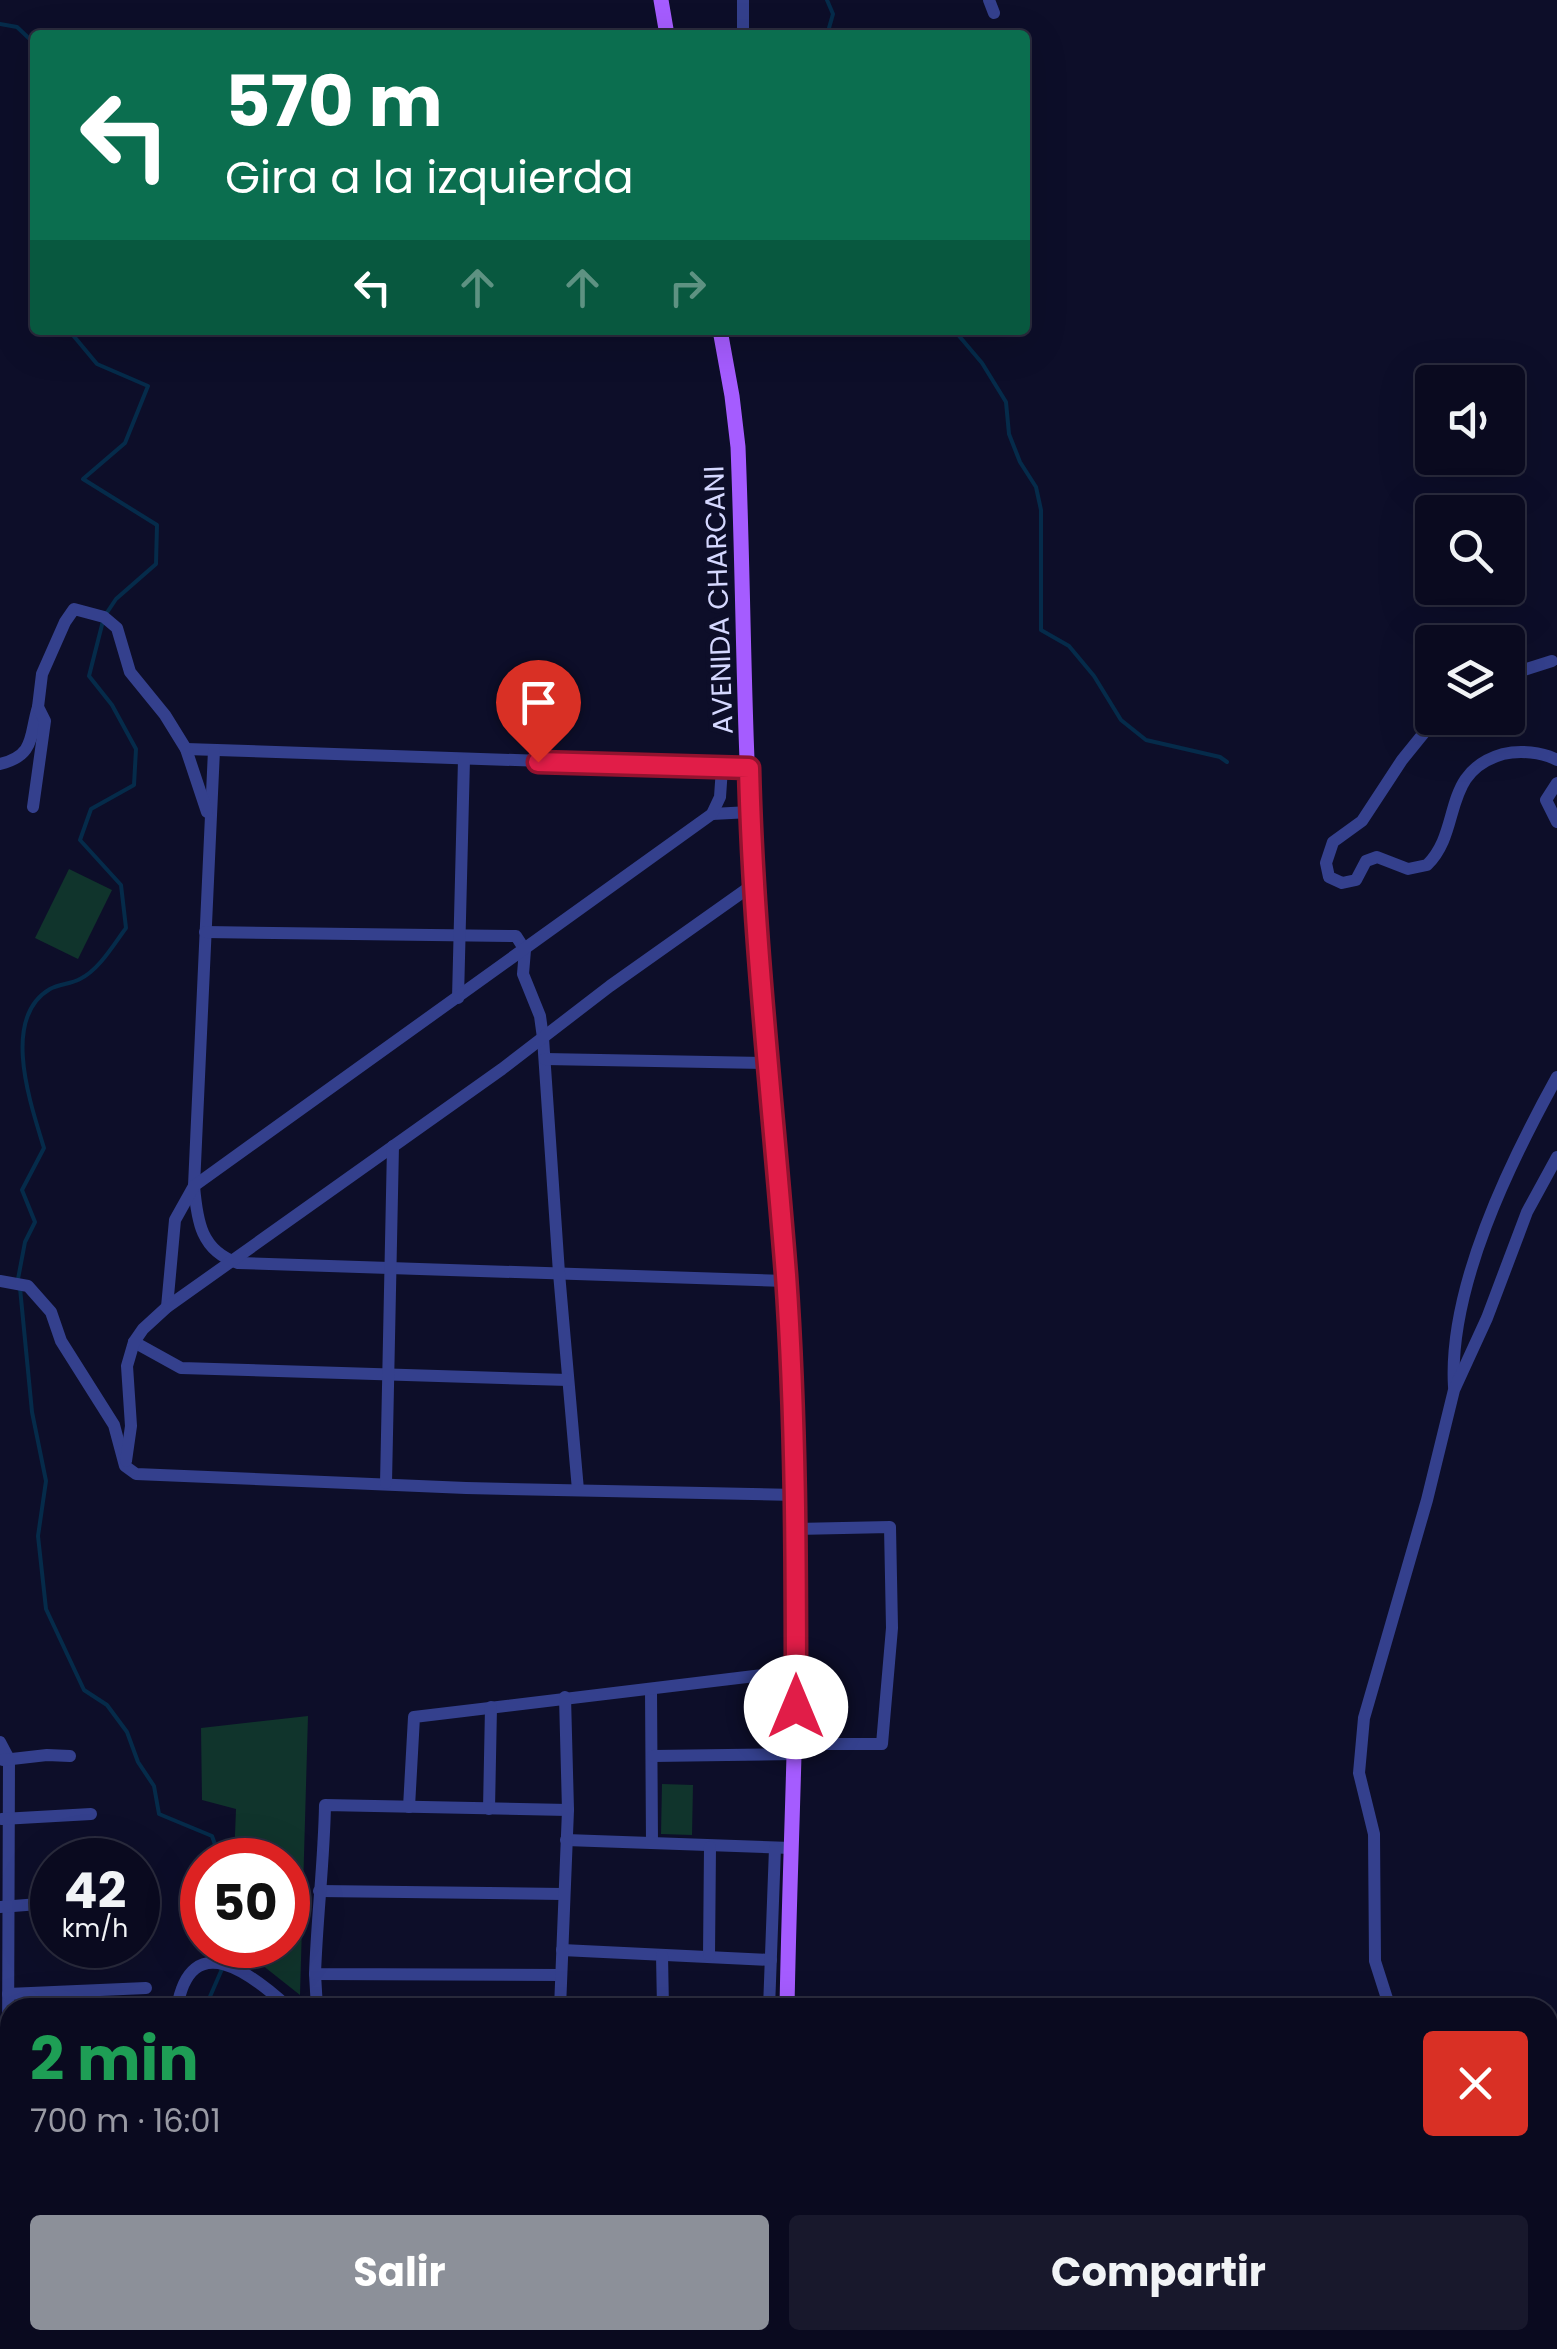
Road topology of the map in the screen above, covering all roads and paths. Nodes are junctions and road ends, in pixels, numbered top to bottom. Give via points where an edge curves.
1 (660, 0) edge
2 (743, 0) edge
3 (666, 30) edge
4 (742, 30) edge
5 (721, 335) edge
6 (1552, 661) dead end
7 (1525, 670) edge
8 (38, 707) junction
9 (1422, 735) edge
10 (186, 749) junction
11 (214, 750) junction
12 (464, 759) junction
13 (1557, 760) edge
14 (0, 764) edge
15 (722, 768) junction
16 (749, 768) junction
17 (1557, 783) edge
18 (32, 807) dead end
19 (750, 812) junction
20 (712, 814) junction
21 (209, 819) junction
22 (1557, 822) edge
23 (754, 884) junction
24 (205, 932) junction
25 (458, 938) junction
26 (525, 950) junction
27 (458, 998) junction
28 (544, 1038) junction
29 (545, 1059) junction
30 (770, 1063) junction
31 (1557, 1076) edge
32 (393, 1146) junction
33 (1557, 1157) edge
34 (194, 1186) junction
35 (229, 1260) junction
36 (390, 1266) junction
37 (559, 1273) junction
38 (0, 1281) edge
39 (786, 1281) junction
40 (166, 1306) junction
41 (134, 1342) junction
42 (388, 1375) junction
43 (568, 1380) junction
44 (1454, 1390) junction
45 (125, 1466) junction
46 (386, 1483) junction
47 (578, 1490) junction
48 (796, 1495) junction
49 (796, 1529) junction
50 (796, 1670) junction
51 (651, 1690) junction
52 (565, 1697) junction
53 (491, 1707) junction
54 (0, 1742) edge
55 (796, 1749) junction
56 (70, 1756) dead end
57 (653, 1756) junction
58 (4, 1760) edge
59 (409, 1807) junction
60 (489, 1809) junction
61 (568, 1810) junction
62 (91, 1814) dead end
63 (4, 1820) edge
64 (566, 1840) junction
65 (652, 1842) junction
66 (710, 1846) junction
67 (783, 1848) junction
68 (318, 1891) junction
69 (564, 1894) junction
70 (30, 1905) edge
71 (4, 1907) edge
72 (562, 1950) junction
73 (662, 1955) junction
74 (709, 1956) junction
75 (771, 1960) junction
76 (315, 1974) junction
77 (560, 1975) junction
78 (146, 1988) dead end
79 (8, 1994) junction
80 (8, 1998) edge
81 (179, 1998) edge
82 (277, 1998) edge
83 (316, 1998) edge
84 (560, 1998) edge
85 (662, 1998) edge
86 (769, 1998) edge
87 (787, 1998) edge
88 (1387, 1998) edge

1 - 3 main road
2 - 4 street
5 - 16 main road, AVENIDA CHARCANI via 738,447
6 - 7 street
8 - 10 street via 42,674 65,622 74,609 89,613 117,628 130,672
8 - 14 street via 25,752
8 - 18 street via 45,722
9 - 13 street via 1368,812 1333,842 1329,877 1356,880 1377,857 1408,869 1427,865 1444,842 1452,805 1470,773 1514,752
10 - 11 street
10 - 21 street
11 - 12 street
11 - 21 street
12 - 15 street
12 - 25 street
15 - 16 street
15 - 20 street
16 - 19 main road, AVENIDA CHARCANI
17 - 22 street via 1546,800
19 - 20 street
19 - 23 main road, AVENIDA CHARCANI
20 - 26 street
21 - 24 street
23 - 28 street
23 - 30 main road, AVENIDA CHARCANI
24 - 25 street
24 - 34 street
25 - 26 street via 516,936
25 - 27 street
26 - 27 street
26 - 28 street via 523,974
27 - 34 street
28 - 29 street
28 - 32 street
29 - 30 street
29 - 37 street
30 - 39 main road, AVENIDA CHARCANI
31 - 44 street via 1514,1154 1467,1285 1452,1359
32 - 35 street
32 - 36 street
33 - 44 street via 1527,1212
34 - 35 street via 205,1240
34 - 40 street via 175,1220
35 - 36 street
35 - 40 street
36 - 37 street
36 - 42 street
37 - 39 street
37 - 43 street
38 - 45 street via 28,1286 51,1312 114,1425
39 - 48 main road, AVENIDA CHARCANI
40 - 41 street
41 - 42 street via 181,1368
41 - 45 street via 127,1366 132,1426
42 - 43 street
42 - 46 street
43 - 47 street
44 - 88 street via 1374,1676 1359,1756 1374,1834 1374,1962
45 - 46 street via 136,1474
46 - 47 street
47 - 48 street
48 - 49 main road, AVENIDA CHARCANI
49 - 50 main road, AVENIDA CHARCANI
49 - 55 street via 890,1527 892,1611 882,1744
50 - 51 street
50 - 55 main road, AVENIDA CHARCANI
51 - 52 street
51 - 57 street
52 - 53 street
52 - 61 street
53 - 59 street via 414,1717
53 - 60 street
54 - 58 street
55 - 57 street
55 - 67 main road, AVENIDA CHARCANI
56 - 58 street
57 - 65 street
58 - 63 street
59 - 60 street
59 - 68 street via 325,1805
60 - 61 street
61 - 64 street
62 - 63 street
63 - 71 street
64 - 65 street
64 - 69 street
65 - 66 street
66 - 67 street
66 - 74 street
67 - 75 street
67 - 87 main road, AVENIDA CHARCANI
68 - 69 street
68 - 76 street
69 - 72 street
70 - 71 street
71 - 79 street
72 - 73 street
72 - 77 street
73 - 74 street
73 - 85 street
74 - 75 street
75 - 86 street
76 - 77 street
76 - 83 street
77 - 84 street
78 - 79 street
79 - 80 street
81 - 82 street via 191,1972 221,1963 237,1966

